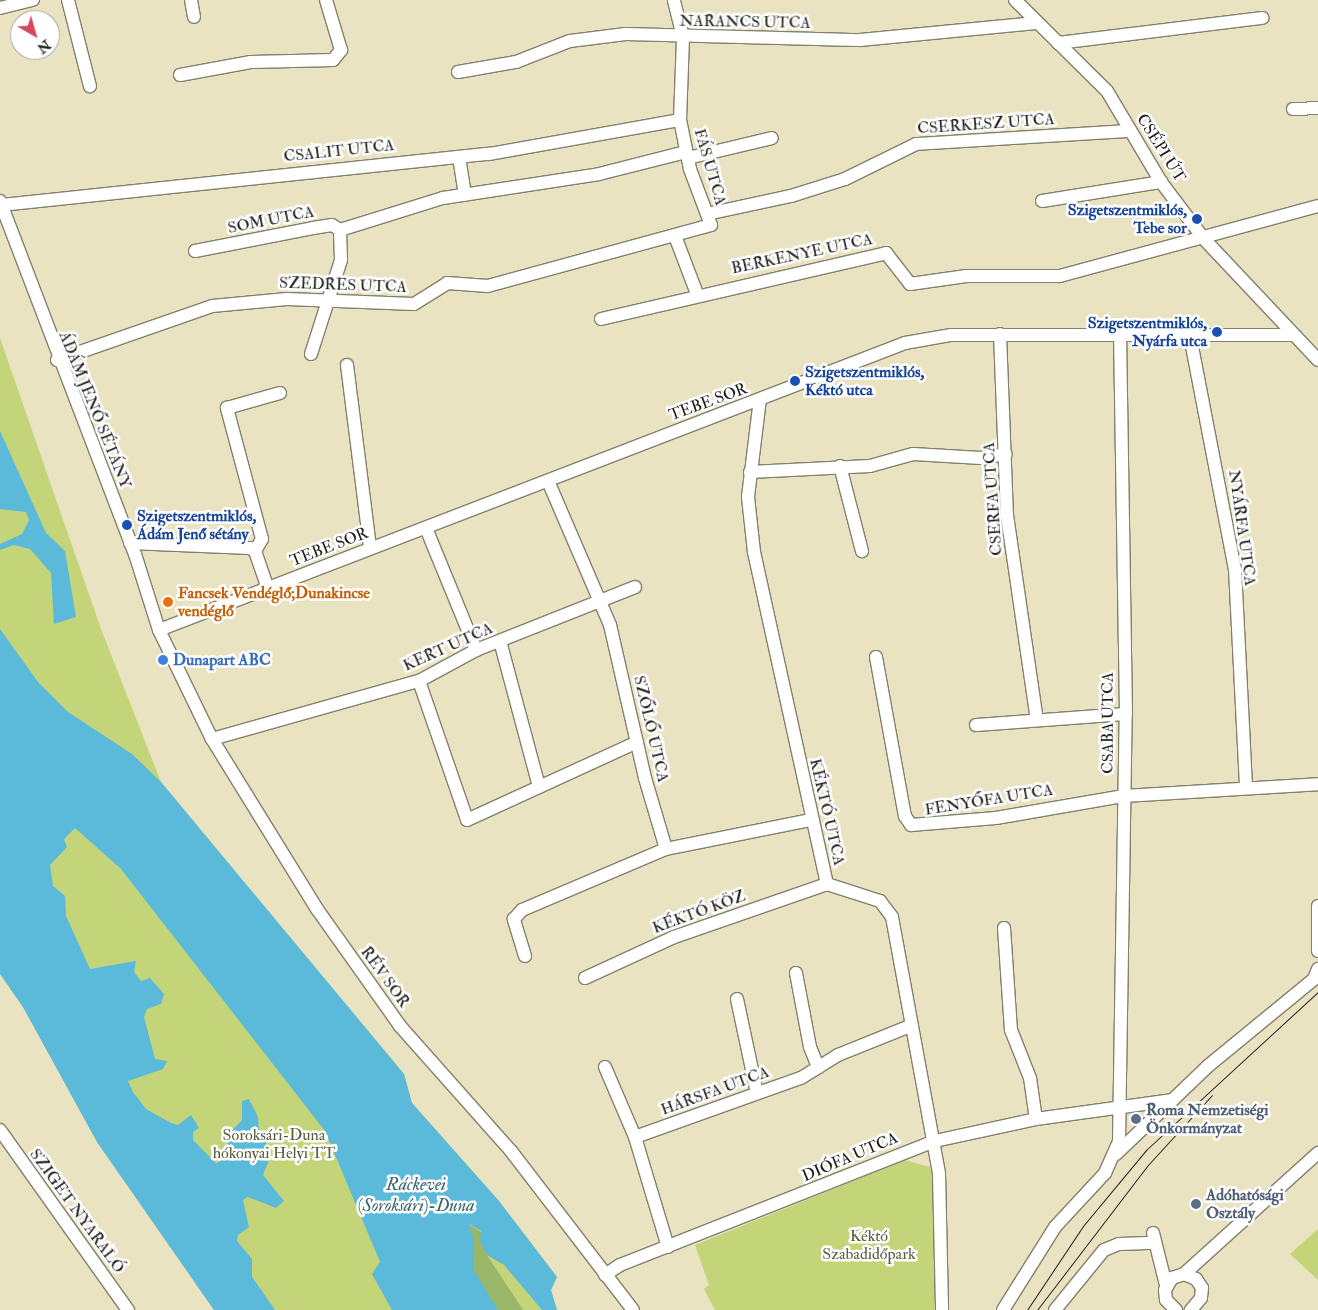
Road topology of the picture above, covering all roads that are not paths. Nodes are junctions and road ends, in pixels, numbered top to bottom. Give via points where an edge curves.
1 (33, 0) edge
2 (68, 0) edge
3 (191, 0) edge
4 (326, 0) edge
5 (674, 0) edge
6 (1016, 0) edge
7 (0, 8) edge
8 (194, 17) dead end
9 (1262, 18) dead end
10 (1036, 23) junction
11 (683, 37) junction
12 (1058, 43) junction
13 (458, 72) dead end
14 (180, 75) dead end
15 (90, 86) dead end
16 (1318, 108) edge
17 (1292, 109) dead end
18 (680, 120) junction
19 (1130, 131) junction
20 (772, 138) dead end
21 (687, 155) junction
22 (459, 157) junction
23 (1161, 182) junction
24 (465, 195) junction
25 (1042, 200) dead end
26 (0, 203) edge
27 (1318, 206) edge
28 (709, 219) junction
29 (340, 230) junction
30 (675, 236) junction
31 (1204, 239) junction
32 (195, 251) dead end
33 (697, 294) junction
34 (327, 304) junction
35 (601, 319) dead end
36 (1000, 334) junction
37 (1293, 335) junction
38 (1190, 336) junction
39 (1120, 337) junction
40 (311, 354) dead end
41 (58, 360) junction
42 (1318, 360) edge
43 (347, 365) dead end
44 (280, 393) dead end
45 (760, 399) junction
46 (1006, 454) junction
47 (840, 466) junction
48 (750, 472) junction
49 (548, 481) junction
50 (426, 528) junction
51 (130, 543) junction
52 (370, 548) junction
53 (255, 551) junction
54 (862, 551) dead end
55 (635, 587) dead end
56 (268, 588) junction
57 (601, 602) junction
58 (159, 630) junction
59 (500, 640) junction
60 (476, 650) junction
61 (876, 657) dead end
62 (419, 681) junction
63 (1126, 714) junction
64 (1037, 720) junction
65 (976, 725) dead end
66 (212, 739) junction
67 (637, 742) junction
68 (1318, 784) edge
69 (539, 787) junction
70 (1246, 787) junction
71 (1124, 796) junction
72 (810, 820) junction
73 (666, 849) junction
74 (827, 884) junction
75 (1318, 906) edge
76 (1004, 928) dead end
77 (1318, 951) edge
78 (526, 956) dead end
79 (1318, 969) edge
80 (796, 973) dead end
81 (1318, 973) edge
82 (585, 978) dead end
83 (737, 999) dead end
84 (910, 1026) junction
85 (605, 1067) dead end
86 (818, 1067) junction
87 (757, 1094) junction
88 (1173, 1100) junction
89 (1120, 1108) junction
90 (1036, 1119) junction
91 (0, 1130) edge
92 (635, 1137) junction
93 (935, 1141) junction
94 (1318, 1153) edge
95 (1116, 1154) junction
96 (1155, 1243) junction
97 (668, 1247) junction
98 (1214, 1248) junction
99 (605, 1275) junction
100 (1180, 1275) junction
101 (1200, 1283) junction
102 (1166, 1285) junction
103 (1204, 1304) edge
104 (1165, 1305) edge
105 (128, 1310) edge
106 (633, 1310) edge
107 (942, 1310) edge
108 (1003, 1310) edge
109 (1054, 1310) edge
110 (1176, 1310) edge
111 (1191, 1310) edge

1 - 7 street
2 - 15 street
3 - 8 street
4 - 14 street via 340,50 333,60 251,62
5 - 11 street, FÁS UTCA
6 - 10 street, CSÉPI ÚT
9 - 12 street
10 - 11 street, NARANCS UTCA via 860,40
10 - 12 street, CSÉPI ÚT
11 - 13 street, NARANCS UTCA via 626,34 570,40 516,62
11 - 18 street, FÁS UTCA
12 - 19 street, CSÉPI ÚT via 1107,91
16 - 17 street
18 - 21 street, FÁS UTCA
18 - 22 street, CSALIT UTCA
19 - 23 street, CSÉPI ÚT
19 - 28 street, CSERKESZ UTCA via 916,144 845,179
20 - 21 street, SOM UTCA
21 - 24 street, SOM UTCA via 599,174
21 - 28 street, FÁS UTCA
22 - 24 street
22 - 26 street, CSALIT UTCA
23 - 25 street
23 - 31 street, CSÉPI ÚT
24 - 29 street, SOM UTCA via 349,224
26 - 41 street, ÁDÁM JENŐ SÉTÁNY
27 - 31 street
28 - 30 street, SZEDRES UTCA
29 - 32 street, SOM UTCA via 332,225
29 - 34 street via 343,250
30 - 33 street
30 - 34 street, SZEDRES UTCA via 488,286 448,283 414,304
31 - 33 street, BERKENYE UTCA via 1060,276 966,276 910,284 886,253
31 - 37 street, CSÉPI ÚT
33 - 35 street, BERKENYE UTCA
34 - 40 street
34 - 41 street, SZEDRES UTCA via 287,299 212,306
36 - 39 street, TEBE SOR
36 - 45 street, TEBE SOR via 951,335 905,344
36 - 46 street, CSERFA UTCA
37 - 38 street, TEBE SOR
37 - 42 street, CSÉPI ÚT
38 - 39 street, TEBE SOR
38 - 70 street, NYÁRFA UTCA via 1235,568
39 - 63 street, CSABA UTCA
41 - 51 street, ÁDÁM JENŐ SÉTÁNY
43 - 52 street
44 - 53 street via 227,408 262,538
45 - 48 street, KÉKTÓ UTCA
45 - 49 street, TEBE SOR
46 - 47 street via 981,458 913,454 870,466
46 - 64 street, CSERFA UTCA via 1010,541
47 - 48 street
47 - 54 street
48 - 72 street, KÉKTÓ UTCA via 748,497 754,552
49 - 50 street, TEBE SOR
49 - 57 street, SZŐLŐ UTCA via 586,578
50 - 52 street, TEBE SOR
50 - 60 street
51 - 53 street
51 - 58 street, ÁDÁM JENŐ SÉTÁNY
52 - 56 street, TEBE SOR
53 - 56 street
55 - 57 street, KERT UTCA
56 - 58 street, TEBE SOR
57 - 59 street, KERT UTCA
57 - 67 street, SZŐLŐ UTCA via 618,651
58 - 66 street, RÉV SOR
59 - 60 street, KERT UTCA
59 - 69 street
60 - 62 street, KERT UTCA
61 - 71 street, FENYŐFA UTCA via 904,816 911,825 996,818
62 - 66 street, KERT UTCA
62 - 69 street via 467,820
63 - 64 street
63 - 71 street, CSABA UTCA
64 - 65 street
66 - 99 street, RÉV SOR via 338,941 400,1026 511,1151
67 - 69 street
67 - 73 street, SZŐLŐ UTCA
68 - 70 street
70 - 71 street
71 - 89 street, CSABA UTCA
72 - 73 street
72 - 74 street, KÉKTÓ UTCA
73 - 78 street via 522,910 514,919
74 - 82 street, KÉKTÓ KÖZ via 674,937
74 - 84 street, KÉKTÓ UTCA via 887,907
75 - 77 street
76 - 90 street via 1011,1030 1030,1078
79 - 81 street
80 - 86 street via 810,1047
81 - 88 street
83 - 87 street
84 - 86 street, HÁRSFA UTCA
84 - 93 street, KÉKTÓ UTCA
85 - 92 street
86 - 87 street, HÁRSFA UTCA via 801,1078
87 - 92 street, HÁRSFA UTCA
88 - 89 street, DIÓFA UTCA
88 - 95 street
89 - 90 street, DIÓFA UTCA
89 - 95 street, CSABA UTCA
90 - 93 street, DIÓFA UTCA
91 - 105 street, SZIGET NYARALÓ
92 - 97 street
93 - 97 street, DIÓFA UTCA
93 - 107 street, KÉKTÓ UTCA
94 - 98 street
95 - 108 street via 1105,1173 1055,1227
96 - 100 street
96 - 102 street
96 - 109 street via 1119,1244 1104,1250
97 - 99 street, DIÓFA UTCA
98 - 100 street
98 - 101 street
99 - 106 street, RÉV SOR
100 - 101 street
100 - 102 street
101 - 103 street
102 - 104 street
103 - 111 street
104 - 110 street

